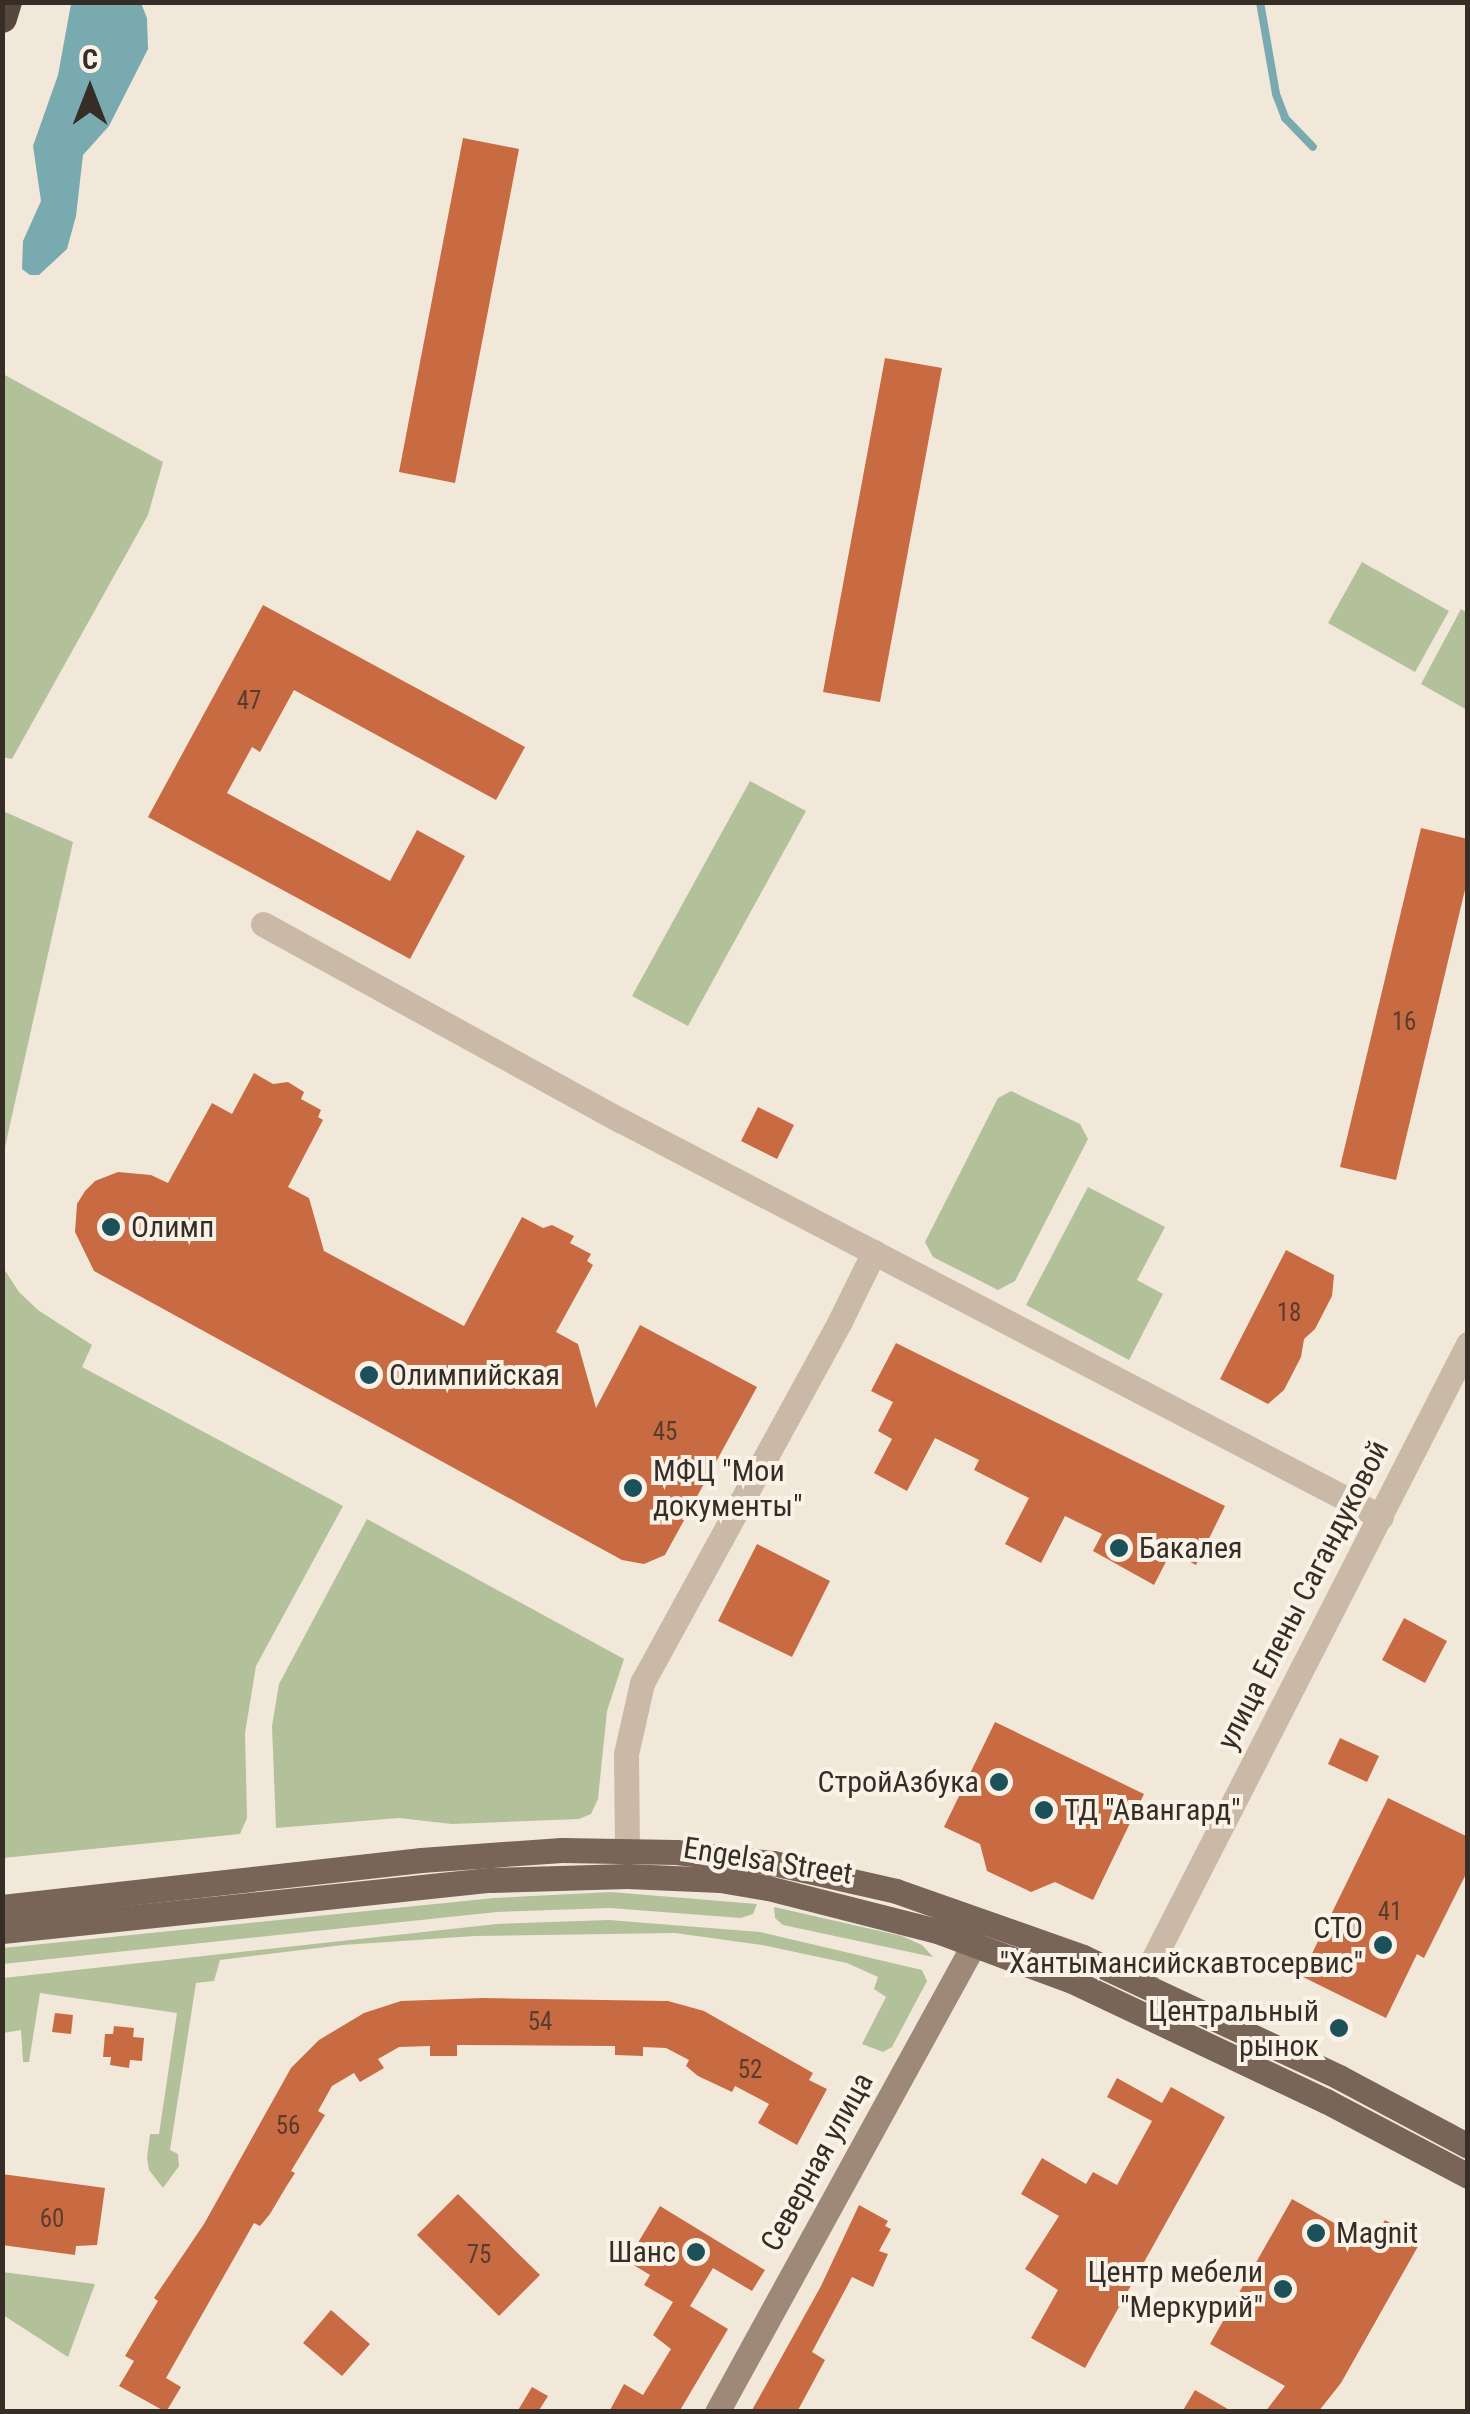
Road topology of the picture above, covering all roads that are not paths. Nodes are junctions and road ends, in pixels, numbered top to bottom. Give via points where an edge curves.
1 (7, 2) edge
2 (2, 18) edge
3 (264, 924) dead end
4 (874, 1252) junction
5 (1468, 1344) edge
6 (1381, 1517) junction
7 (627, 1863) junction
8 (268, 1889) junction
9 (2, 1907) edge
10 (983, 1920) junction
11 (2, 1931) edge
12 (974, 1944) junction
13 (1083, 1957) junction
14 (1072, 1981) junction
15 (1141, 1983) junction
16 (1130, 2006) junction
17 (1339, 2078) junction
18 (1326, 2101) junction
19 (1468, 2146) edge
20 (1468, 2176) edge
21 (717, 2412) edge

1 - 2 highway
3 - 4 street
4 - 6 street
4 - 7 street via 642,1682 626,1754
5 - 6 street, улица Елены Сагандуковой
6 - 15 street, улица Елены Сагандуковой
7 - 8 main road, Engelsa Street via 487,1855
7 - 10 main road, Engelsa Street via 723,1856 823,1873
7 - 12 main road, Engelsa Street via 785,1892
8 - 9 main road, Engelsa Street
8 - 11 main road, Engelsa Street
10 - 12 main road
10 - 13 main road, Engelsa Street
12 - 14 main road, Engelsa Street
12 - 21 street, Северная улица
13 - 14 main road
13 - 15 main road, Engelsa Street
14 - 16 main road, Engelsa Street
15 - 16 main road
15 - 17 main road, Engelsa Street
16 - 18 main road, Engelsa Street
17 - 18 main road
17 - 19 main road, Engelsa Street
18 - 20 main road, Engelsa Street

